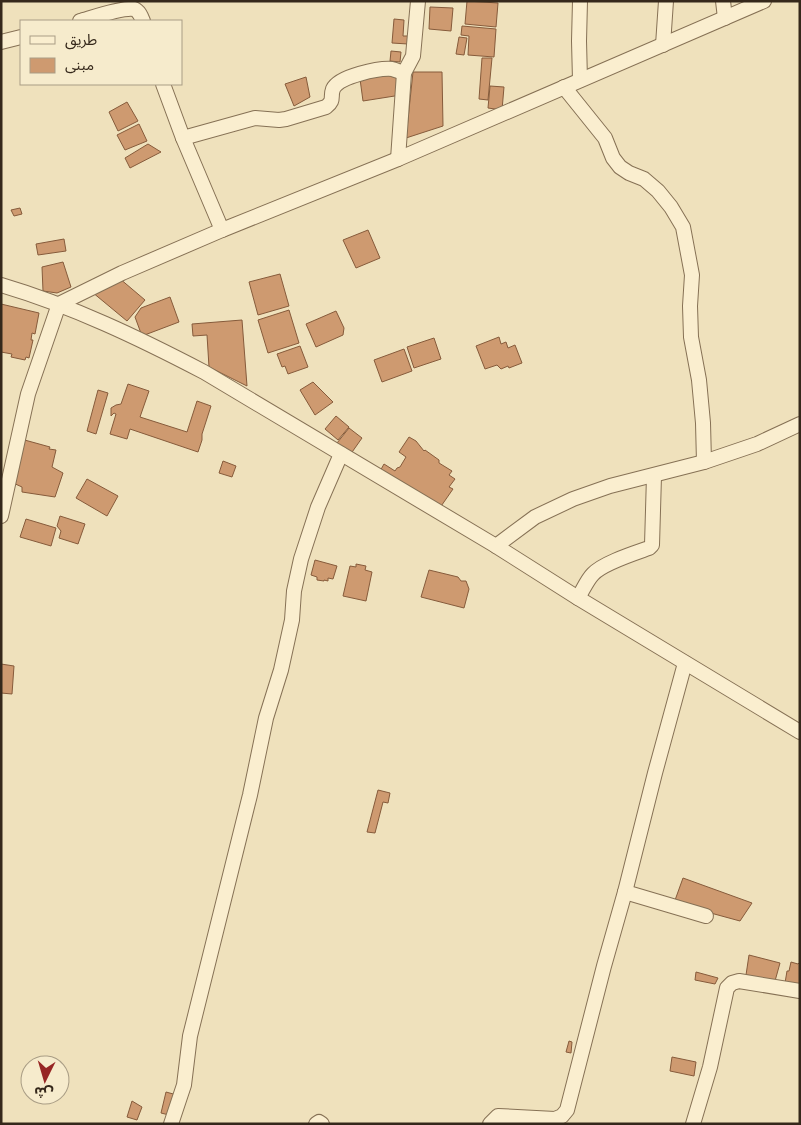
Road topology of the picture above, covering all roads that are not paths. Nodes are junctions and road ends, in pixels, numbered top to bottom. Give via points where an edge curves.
1 (418, 1) edge
2 (580, 1) edge
3 (666, 1) edge
4 (723, 1) edge
5 (764, 1) edge
6 (725, 18) junction
7 (84, 20) edge
8 (142, 20) edge
9 (20, 37) edge
10 (1, 42) edge
11 (663, 45) junction
12 (404, 73) junction
13 (580, 80) junction
14 (163, 85) edge
15 (564, 87) junction
16 (183, 138) junction
17 (398, 159) junction
18 (222, 230) junction
19 (1, 285) edge
20 (59, 304) junction
21 (800, 424) edge
22 (341, 454) junction
23 (704, 462) junction
24 (654, 476) junction
25 (1, 516) edge
26 (496, 546) junction
27 (578, 598) junction
28 (685, 663) junction
29 (800, 732) edge
30 (625, 892) junction
31 (706, 916) dead end
32 (800, 991) edge
33 (171, 1124) edge
34 (316, 1124) edge
35 (322, 1124) edge
36 (490, 1124) edge
37 (693, 1124) edge

1 - 12 street via 412,56
2 - 13 street
3 - 11 street
4 - 6 street
5 - 6 street
6 - 11 street
7 - 8 street via 135,9
9 - 10 street
11 - 13 street
12 - 16 street via 392,69 368,72 337,84 326,106 286,119 255,118
12 - 17 street
13 - 15 street
14 - 16 street
15 - 17 street
15 - 23 street via 604,138 620,167 658,191 683,227 692,275 690,306
16 - 18 street
17 - 18 street
18 - 20 street
19 - 20 street
20 - 22 street via 204,372
20 - 25 street via 28,394
21 - 23 street via 757,444
22 - 26 street
22 - 33 street via 318,507 301,559 281,670 266,718 250,796 190,1036 184,1085
23 - 24 street
24 - 26 street via 573,499 536,517
24 - 27 street via 652,545 599,569
26 - 27 street
27 - 28 street
28 - 29 street
28 - 30 street
30 - 31 street
30 - 36 street via 565,1114 555,1119 498,1116
32 - 37 street via 739,981 727,988
34 - 35 street

